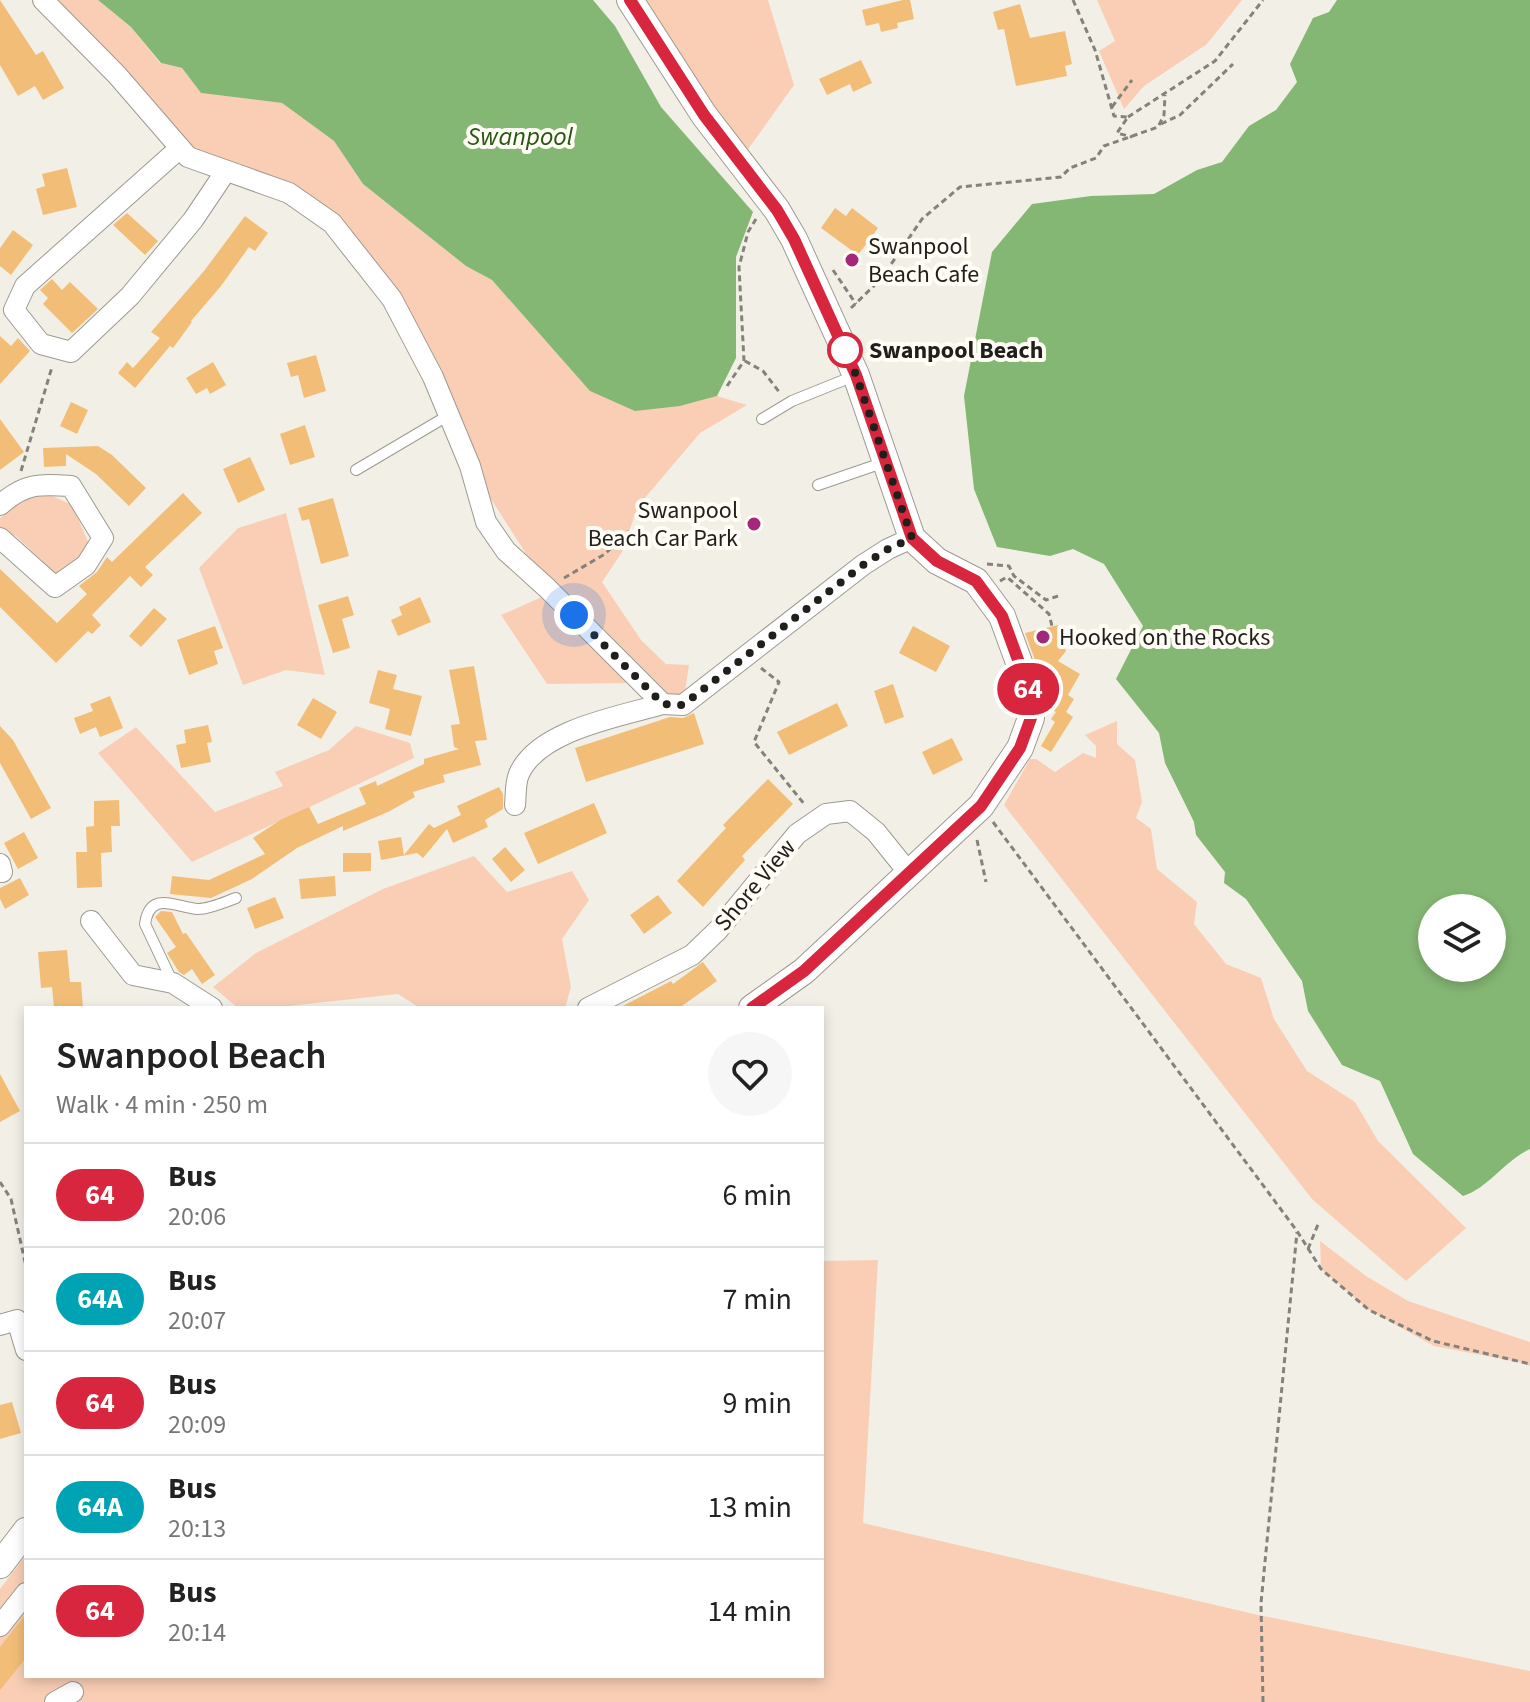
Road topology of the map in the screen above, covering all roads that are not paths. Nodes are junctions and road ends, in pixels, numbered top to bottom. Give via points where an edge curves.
1 (43, 0) edge
2 (630, 0) edge
3 (180, 148) junction
4 (226, 171) junction
5 (856, 375) junction
6 (449, 415) junction
7 (762, 419) dead end
8 (886, 462) junction
9 (356, 470) dead end
10 (818, 485) dead end
11 (7, 498) edge
12 (0, 538) edge
13 (912, 538) junction
14 (663, 704) junction
15 (515, 805) dead end
16 (909, 873) junction
17 (236, 898) dead end
18 (91, 921) dead end
19 (173, 983) junction
20 (209, 1006) edge
21 (592, 1006) edge
22 (755, 1006) edge
23 (0, 1325) edge
24 (24, 1343) edge
25 (24, 1596) edge
26 (0, 1626) edge
27 (73, 1692) dead end
28 (55, 1702) edge

1 - 3 street
2 - 5 street via 704,115 794,239
3 - 4 street via 188,157
3 - 4 street via 25,286 14,310 41,344 71,352 130,296
4 - 6 street via 289,193 332,223 392,299
5 - 7 lane
5 - 8 street
6 - 9 lane
6 - 14 street via 486,522 506,551
8 - 10 lane
8 - 13 street
11 - 12 street via 38,484 71,486 103,538 86,565 55,587
13 - 14 street via 863,565 683,705
13 - 16 street via 937,561 976,581 1002,616 1028,687 1031,718 1020,748 981,806
14 - 15 street via 565,733 532,756 518,775
16 - 21 street, Shore View via 876,832 850,811 826,814 797,834 692,955
16 - 22 street via 804,971
17 - 19 lane via 197,909 159,903 146,916
18 - 19 street via 133,975
19 - 20 street
23 - 24 street via 17,1320
25 - 26 street
27 - 28 street

